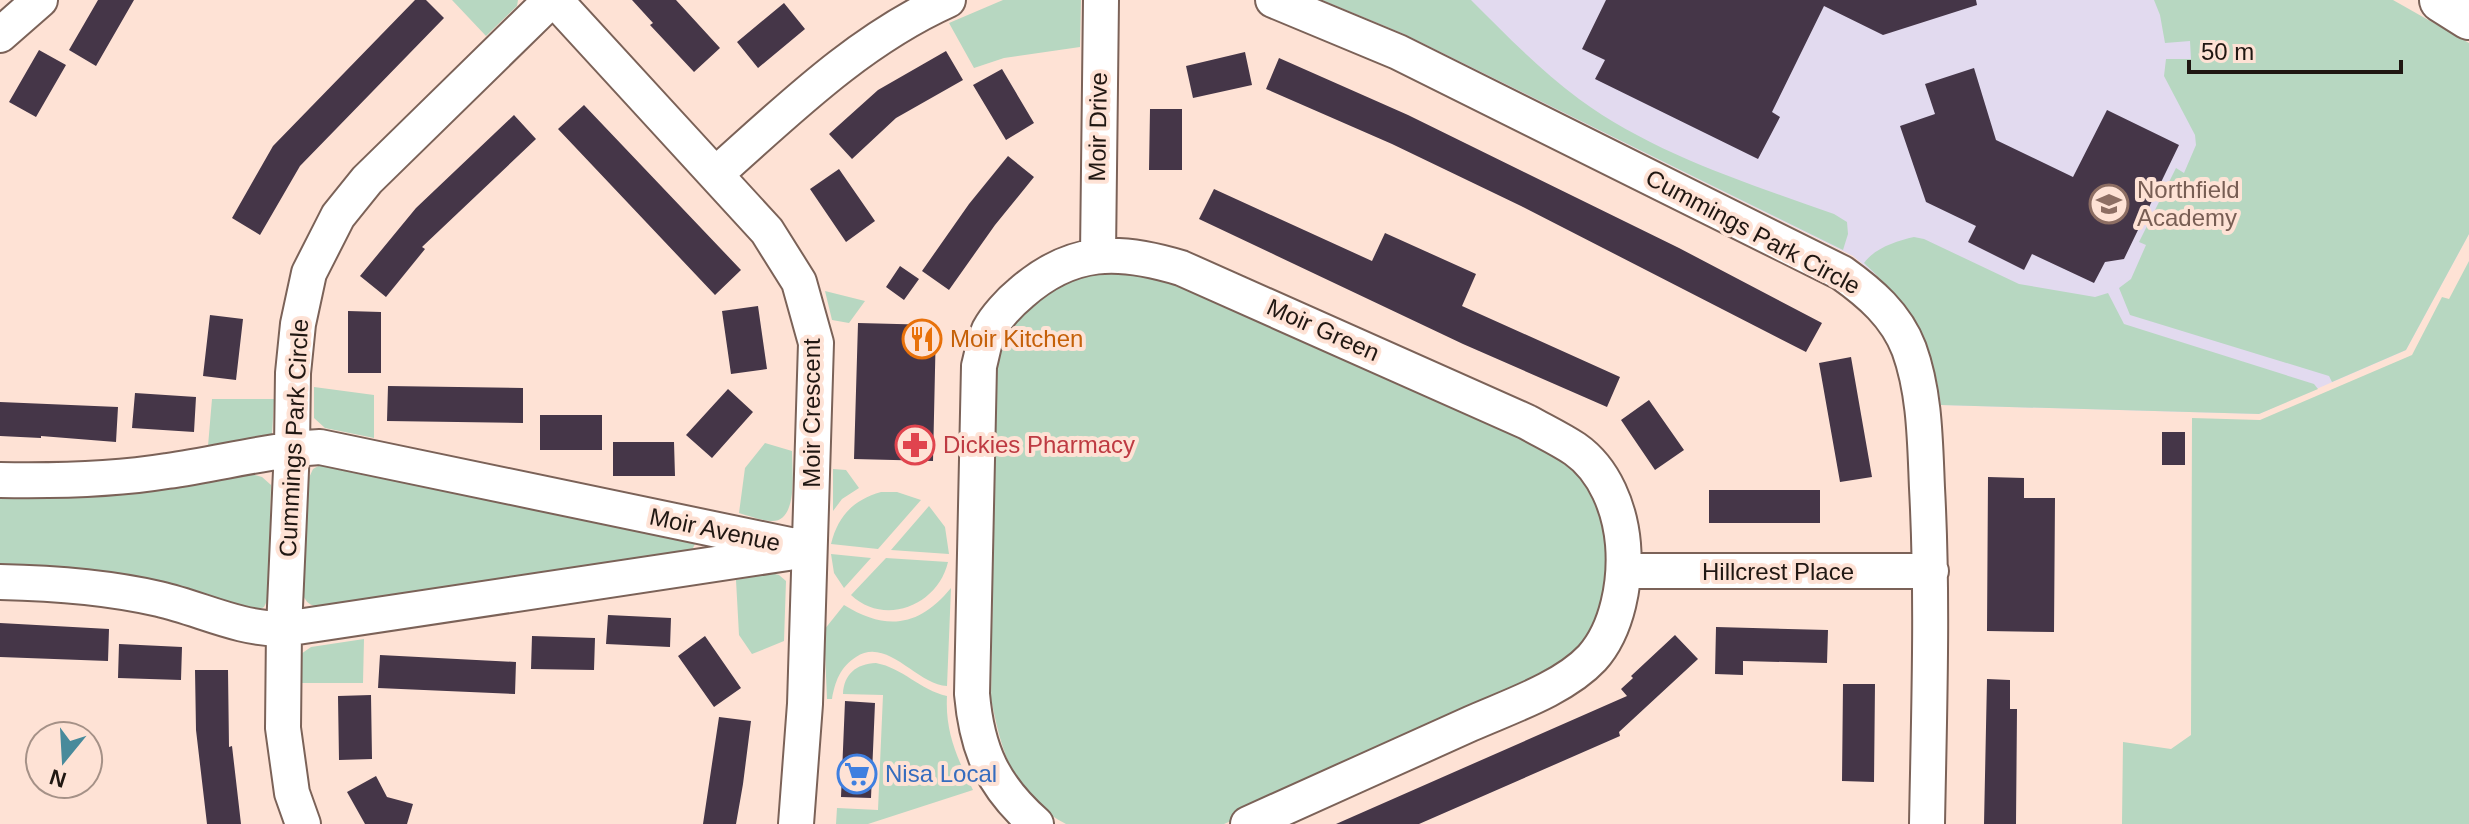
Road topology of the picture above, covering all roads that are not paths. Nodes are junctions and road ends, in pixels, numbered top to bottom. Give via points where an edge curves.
1 (40, 0) edge
2 (553, 0) edge
3 (1101, 0) edge
4 (1273, 0) edge
5 (2442, 0) edge
6 (925, 4) edge
7 (2469, 17) edge
8 (0, 35) edge
9 (716, 174) junction
10 (1098, 254) junction
11 (292, 448) junction
12 (0, 480) edge
13 (809, 549) junction
14 (1625, 571) junction
15 (1931, 571) junction
16 (0, 582) edge
17 (284, 629) junction
18 (303, 824) edge
19 (796, 824) edge
20 (1036, 824) edge
21 (1248, 824) edge
22 (1927, 824) edge

1 - 8 street
2 - 9 street, Moir Crescent
2 - 11 street, Cummings Park Circle via 367,180 338,216 309,273 298,324
3 - 10 street, Moir Drive
4 - 15 street, Cummings Park Circle via 1398,52 1570,136 1842,273 1870,293 1904,338 1919,384
5 - 7 street
6 - 9 street via 838,66
9 - 13 street, Moir Crescent via 767,231 799,282 816,343
10 - 14 street, Moir Green via 1151,258 1203,276 1527,422 1577,450 1601,476 1615,505
10 - 20 street, Moir Green via 1050,271 1013,299 990,330 979,366 974,718 988,767
11 - 12 street, Moir Avenue via 164,472 63,481
11 - 13 street, Moir Avenue via 320,447
11 - 17 street, Cummings Park Circle
13 - 17 street, Moir Avenue
13 - 19 street, Moir Crescent
14 - 15 street, Hillcrest Place
14 - 21 street, Moir Green via 1602,644 1568,679
15 - 22 street, Cummings Park Circle
16 - 17 street, Moir Avenue via 59,584 159,599 256,629
17 - 18 street, Cummings Park Circle via 283,728 292,793

